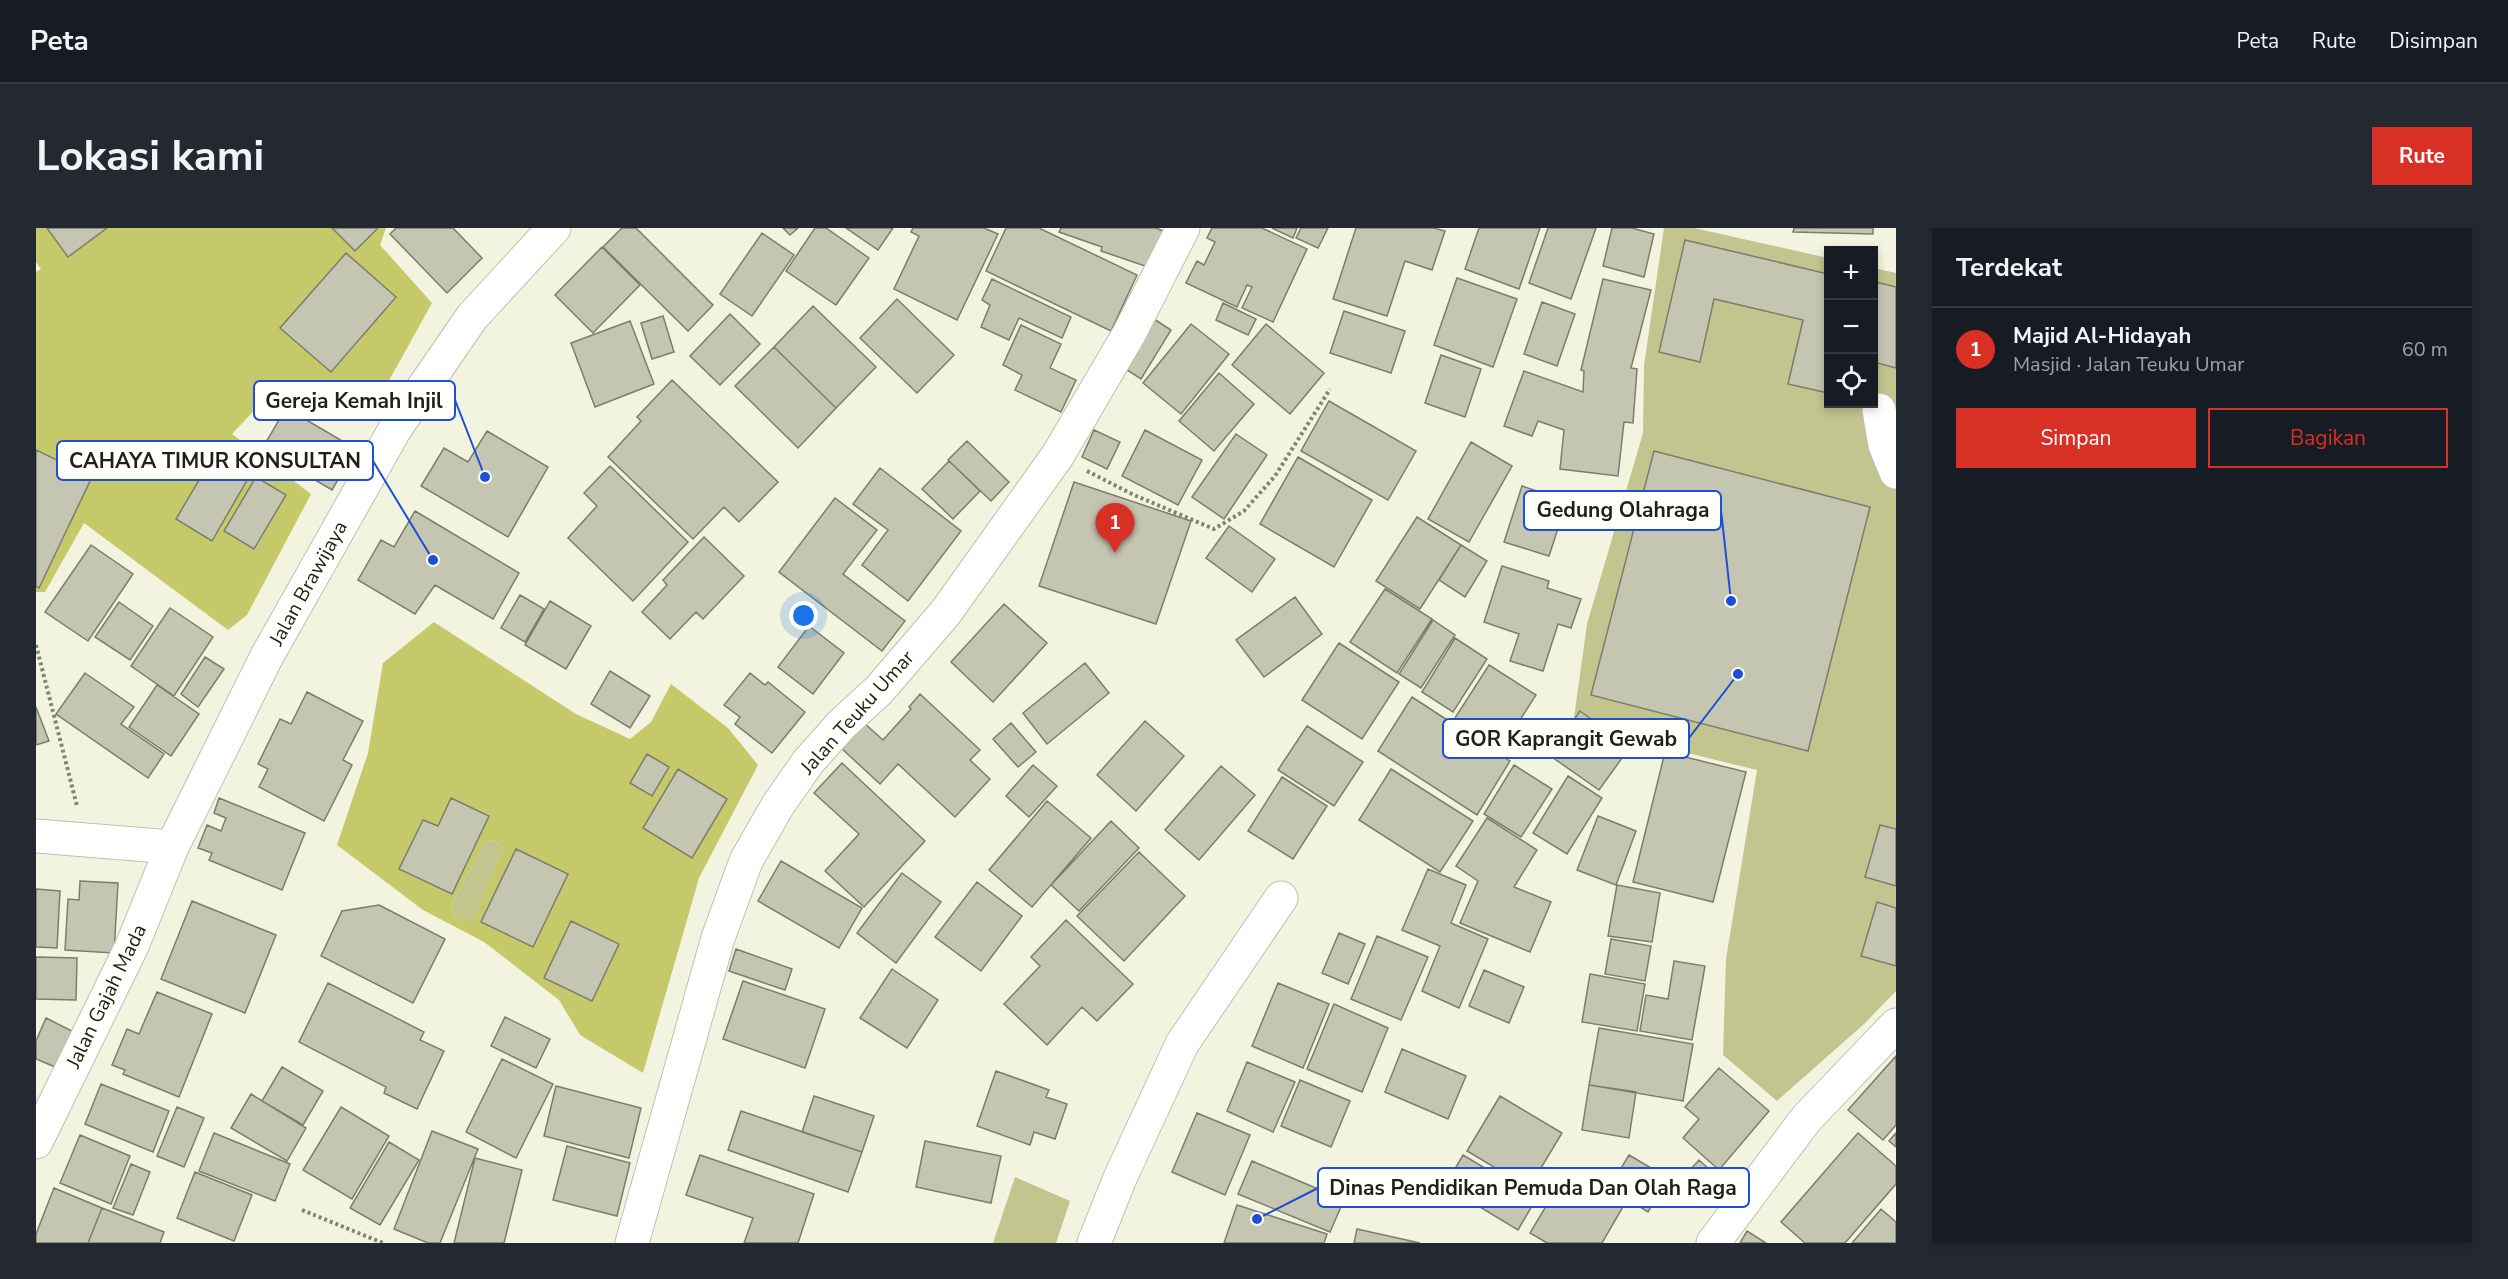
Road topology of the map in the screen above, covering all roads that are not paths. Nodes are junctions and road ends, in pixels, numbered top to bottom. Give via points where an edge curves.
1 (554, 228) edge
2 (1183, 228) edge
3 (1879, 411) dead end
4 (1896, 472) edge
5 (36, 836) edge
6 (172, 847) junction
7 (1281, 898) dead end
8 (1896, 1025) edge
9 (36, 1142) edge
10 (632, 1243) edge
11 (1094, 1243) edge
12 (1713, 1243) edge

1 - 6 street, Jalan Brawijaya via 472,317 395,429 267,656
2 - 10 street, Jalan Teuku Umar via 1129,334 1058,456 946,612 879,690 808,762 746,861 718,938
3 - 4 street via 1885,445
5 - 6 street
6 - 9 street, Jalan Gajah Mada via 132,946
7 - 11 street via 1182,1044
8 - 12 street via 1806,1119

